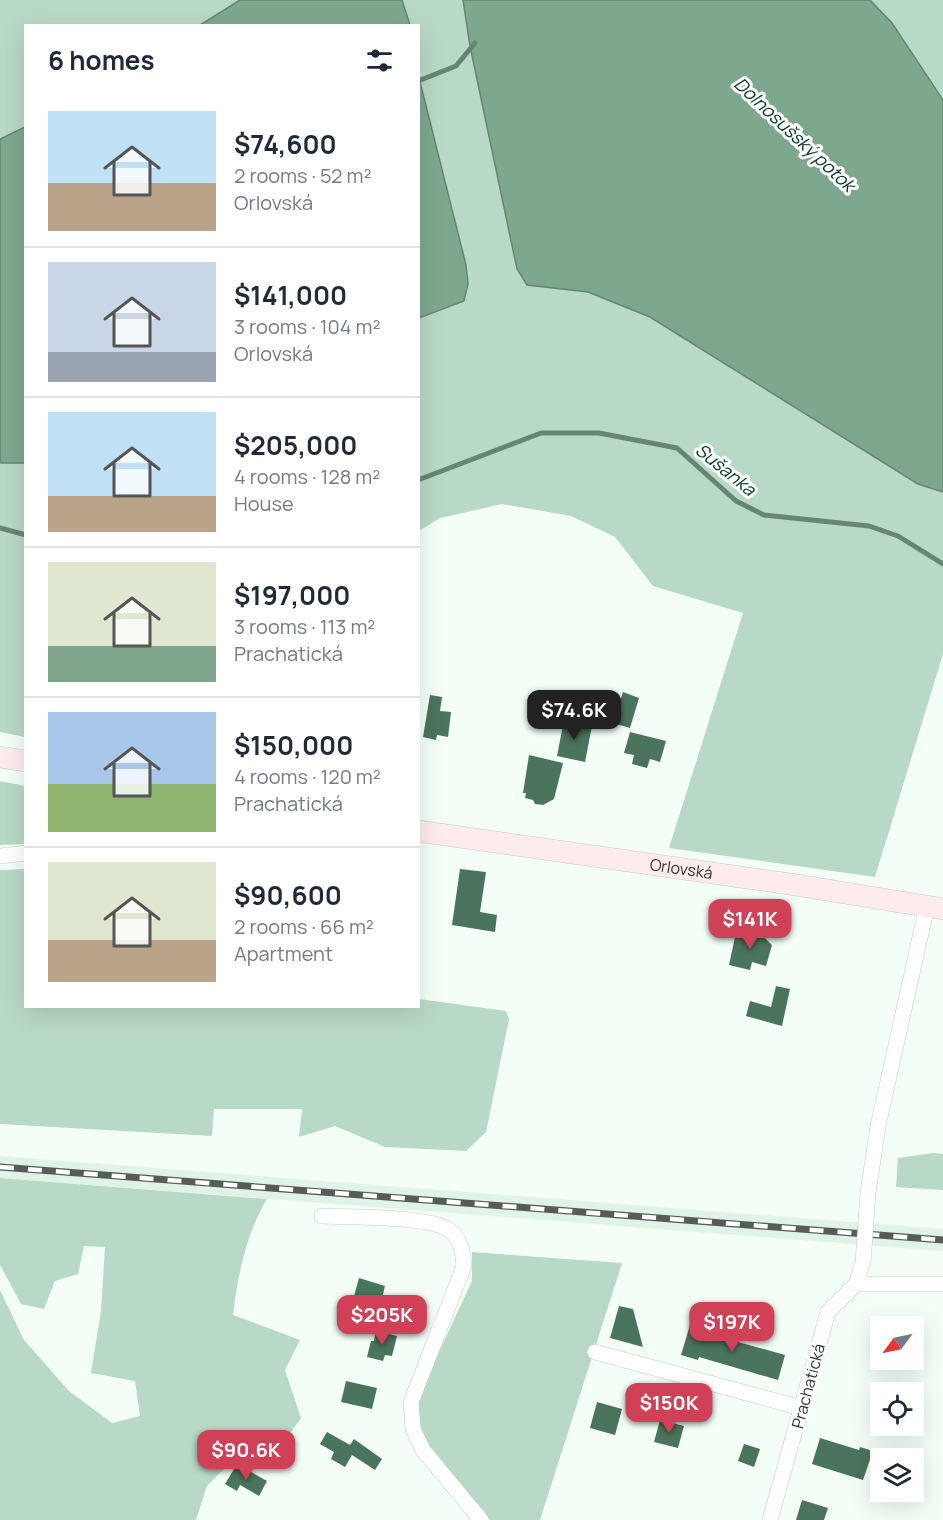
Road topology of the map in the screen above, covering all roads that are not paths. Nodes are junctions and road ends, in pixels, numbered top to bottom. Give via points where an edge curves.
1 (0, 757) edge
2 (24, 761) edge
3 (420, 831) edge
4 (24, 853) edge
5 (0, 856) edge
6 (935, 908) edge
7 (322, 1216) dead end
8 (856, 1284) junction
9 (943, 1284) edge
10 (596, 1353) dead end
11 (802, 1408) junction
12 (481, 1520) edge
13 (770, 1520) edge

1 - 2 main road
3 - 6 main road, Orlovská
4 - 5 street
6 - 8 street, Prachatická, bridge via 878,1126 867,1193 863,1262
7 - 12 street via 419,1221 448,1230 462,1247 464,1266 411,1402 413,1430 423,1450
8 - 9 street
8 - 11 street, Prachatická via 828,1312
10 - 11 street
11 - 13 street, Prachatická

